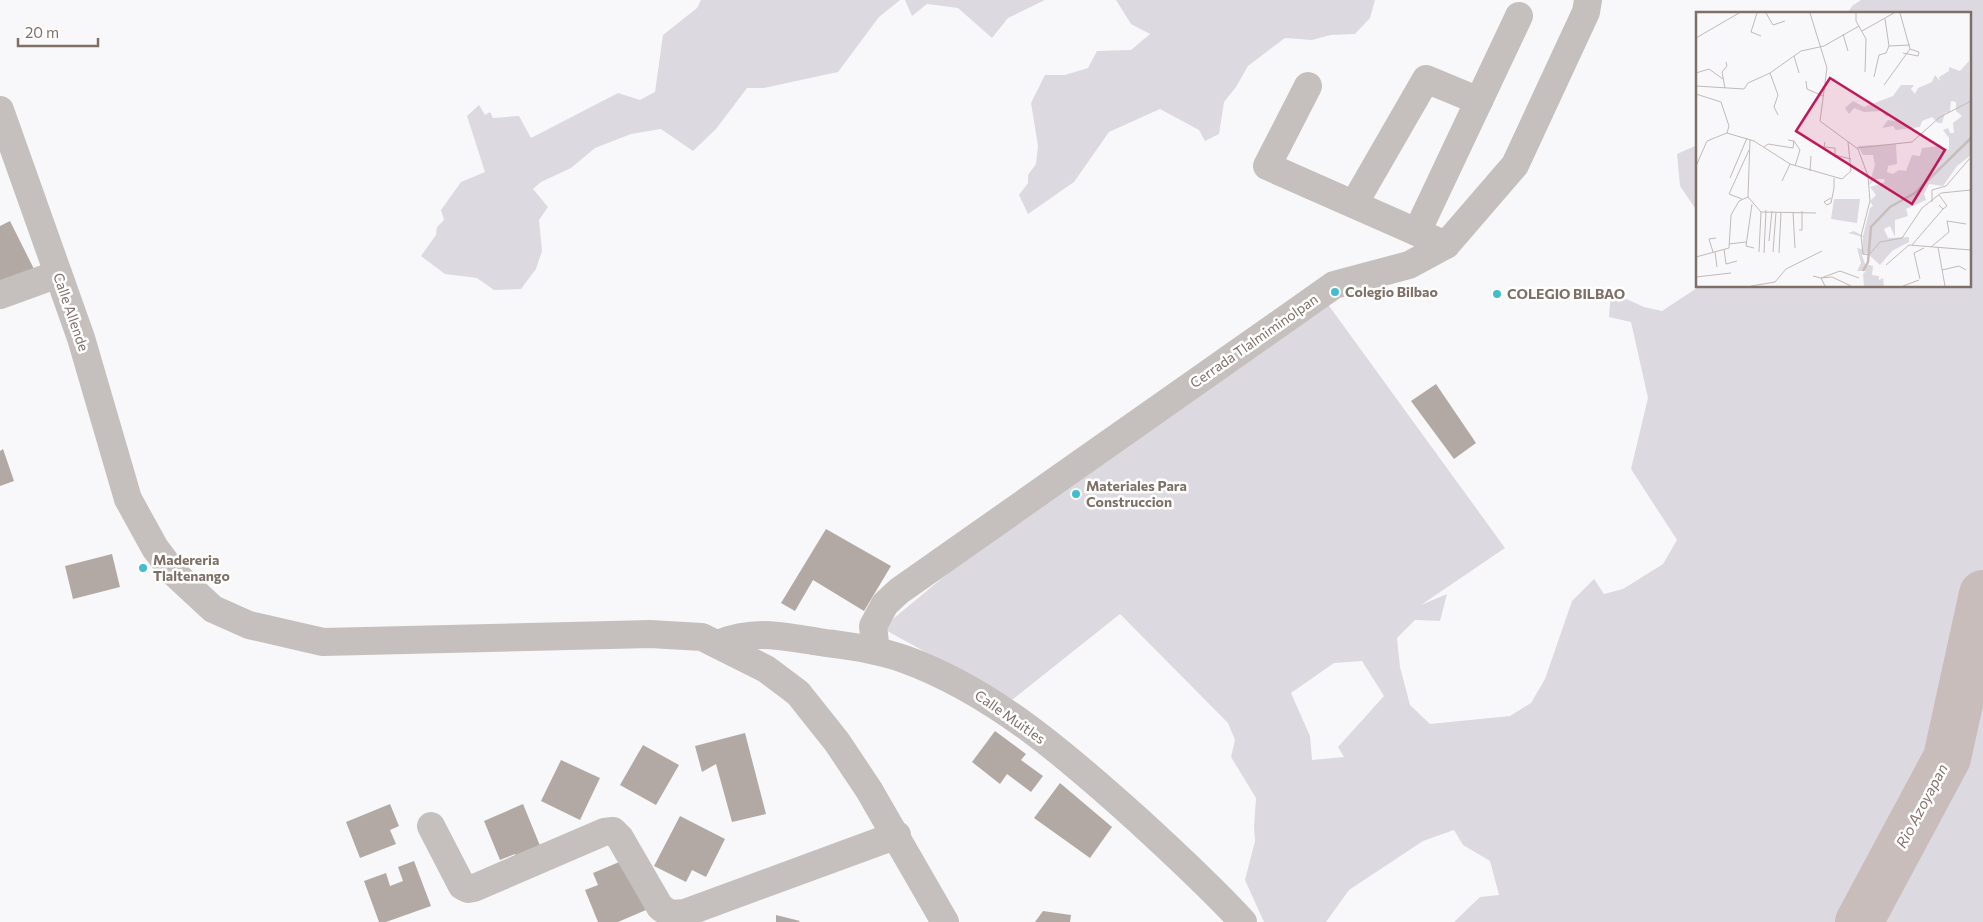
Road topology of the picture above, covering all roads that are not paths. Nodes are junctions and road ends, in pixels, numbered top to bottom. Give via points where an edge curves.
1 (1588, 0) edge
2 (1519, 16) dead end
3 (1308, 86) dead end
4 (1479, 101) junction
5 (0, 110) edge
6 (1354, 204) junction
7 (1417, 232) junction
8 (1446, 245) junction
9 (58, 274) junction
10 (0, 295) edge
11 (718, 644) junction
12 (876, 651) junction
13 (431, 826) dead end
14 (897, 835) junction
15 (946, 922) edge
16 (1243, 922) edge

1 - 8 street, Cerrada Tlalmiminolpan via 1586,12 1516,164
2 - 4 street
3 - 6 street via 1267,166
4 - 6 street via 1426,79
4 - 7 street
5 - 9 street, Calle Allende
6 - 7 street
7 - 8 street
8 - 12 street, Cerrada Tlalmiminolpan via 1409,265 1334,285 898,591 885,604 873,626
9 - 10 street
9 - 11 street, Calle Allende via 81,338 135,516 173,572 213,609 249,625 323,642 680,634 702,637
11 - 12 street, Calle Muitles via 738,636 780,635
11 - 14 street, Calle Allende via 766,669 798,693 836,742
12 - 16 street, Calle Muitles via 904,659 963,685 1082,769 1165,844
13 - 14 street via 462,886 468,889 604,832 613,832 620,838 660,907 670,914 686,913
14 - 15 street, Calle Allende

